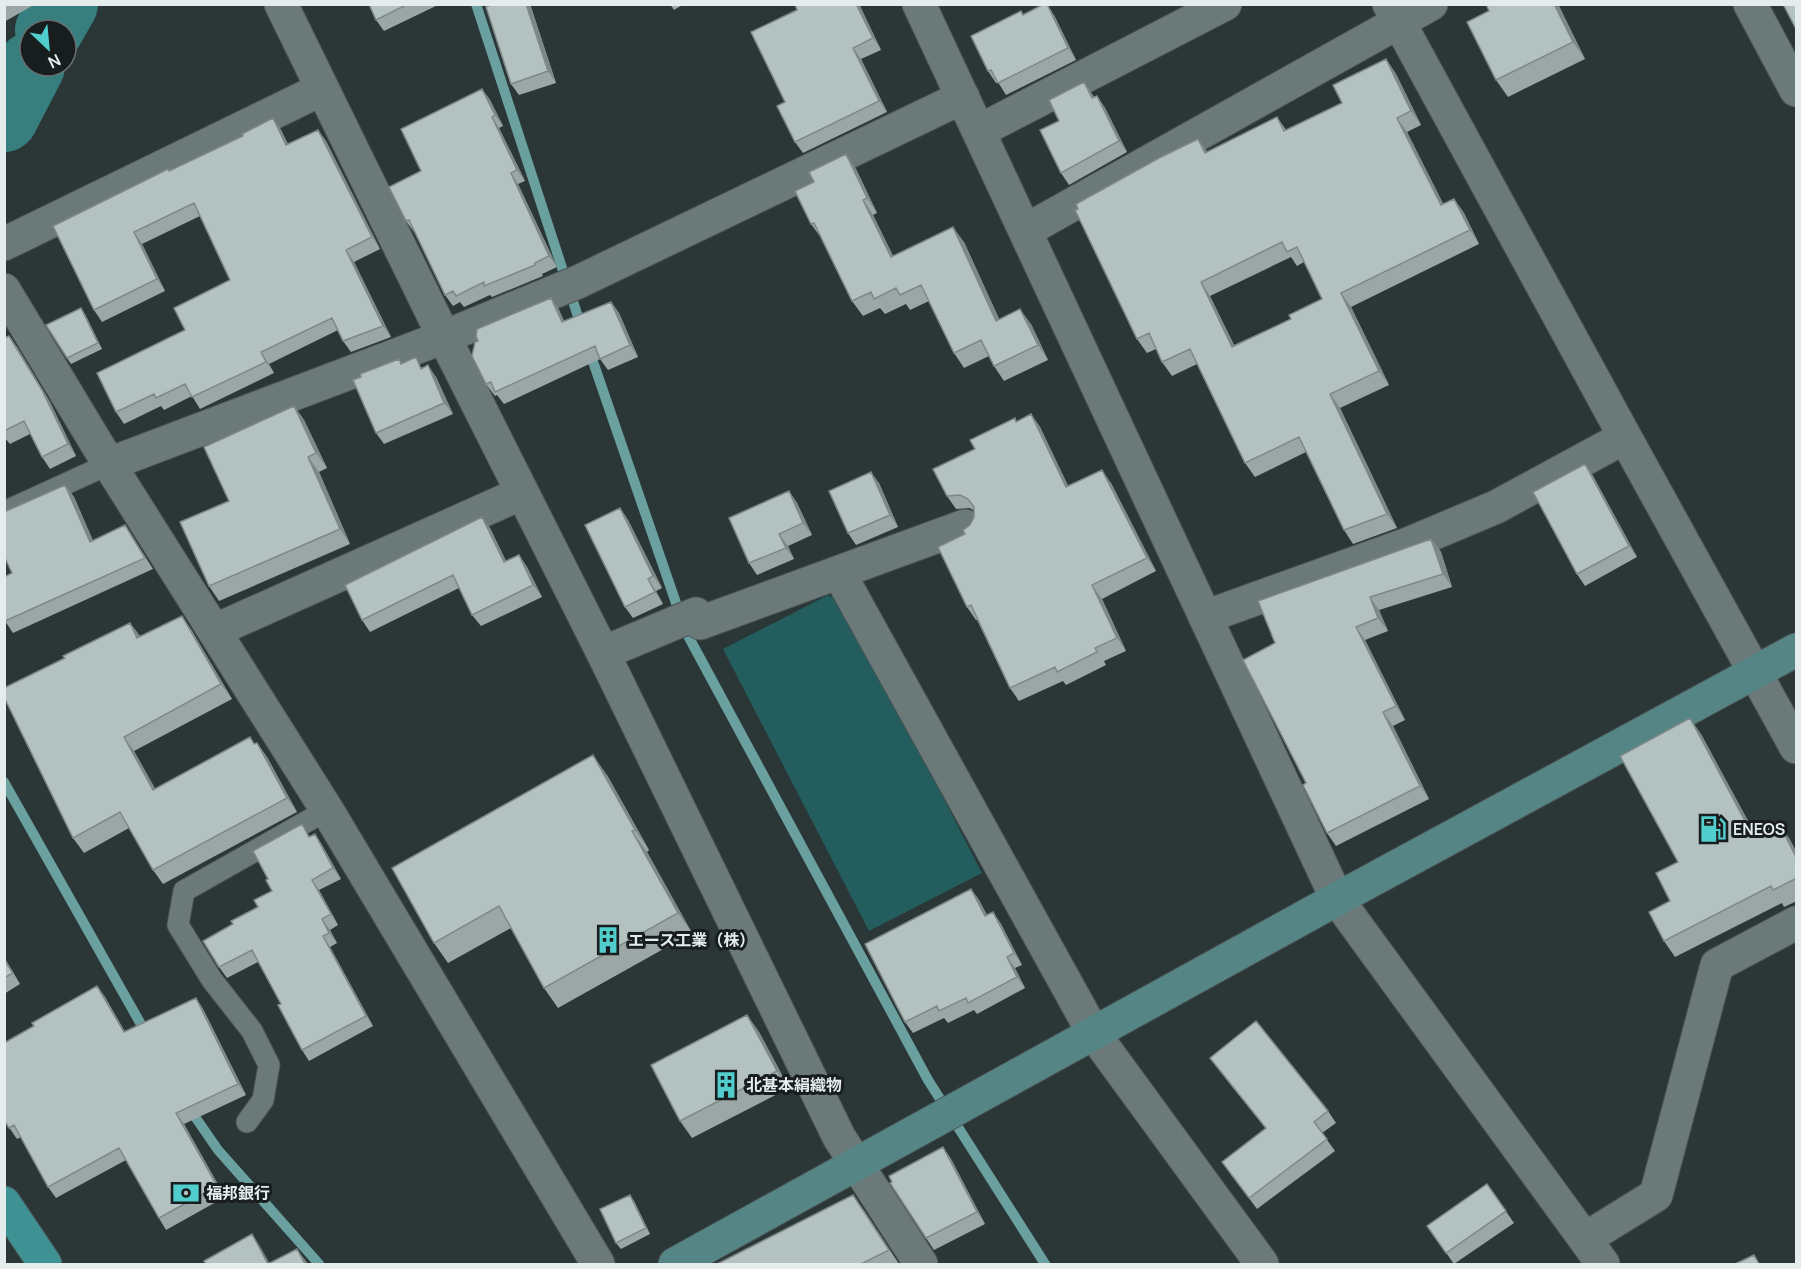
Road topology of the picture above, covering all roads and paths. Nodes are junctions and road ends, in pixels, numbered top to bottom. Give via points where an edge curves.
1 (281, 4) edge
2 (919, 4) edge
3 (1225, 4) edge
4 (1431, 4) edge
5 (1750, 4) edge
6 (1394, 13) edge
7 (322, 88) junction
8 (1797, 90) edge
9 (963, 97) junction
10 (979, 132) junction
11 (1025, 231) junction
12 (4, 243) edge
13 (4, 290) edge
14 (444, 337) junction
15 (1624, 437) junction
16 (109, 464) junction
17 (522, 493) junction
18 (4, 512) edge
19 (964, 526) edge
20 (839, 573) junction
21 (1205, 617) junction
22 (214, 632) junction
23 (1797, 650) edge
24 (603, 653) junction
25 (1755, 672) junction
26 (1797, 747) edge
27 (327, 810) junction
28 (1337, 899) junction
29 (1797, 923) edge
30 (1094, 1034) junction
31 (247, 1122) dead end
32 (858, 1163) junction
33 (4, 1203) edge
34 (1594, 1252) edge
35 (45, 1264) edge
36 (598, 1264) edge
37 (675, 1264) edge
38 (921, 1264) edge
39 (1262, 1264) edge

1 - 7 street
2 - 9 street
3 - 10 street
4 - 6 street
5 - 8 street
6 - 11 street
6 - 15 street
7 - 12 street
7 - 14 street
9 - 10 street
9 - 14 street via 578,282
10 - 11 street
11 - 21 street
13 - 16 street
14 - 16 street
14 - 17 street
15 - 21 street via 1496,507 1408,544
15 - 25 street
16 - 18 lane
16 - 22 street
17 - 22 street
17 - 24 street
19 - 20 street
20 - 24 street via 700,623 696,614
20 - 30 street
21 - 28 street
22 - 27 street
23 - 25 street
24 - 32 street via 839,1137
25 - 26 street
25 - 28 street
27 - 31 lane via 184,891 178,925 212,981 252,1031 268,1065 263,1100
27 - 36 street
28 - 30 street
28 - 34 street
29 - 34 street via 1717,965 1656,1195
30 - 32 street
30 - 39 street
32 - 37 street
32 - 38 street
33 - 35 main road

